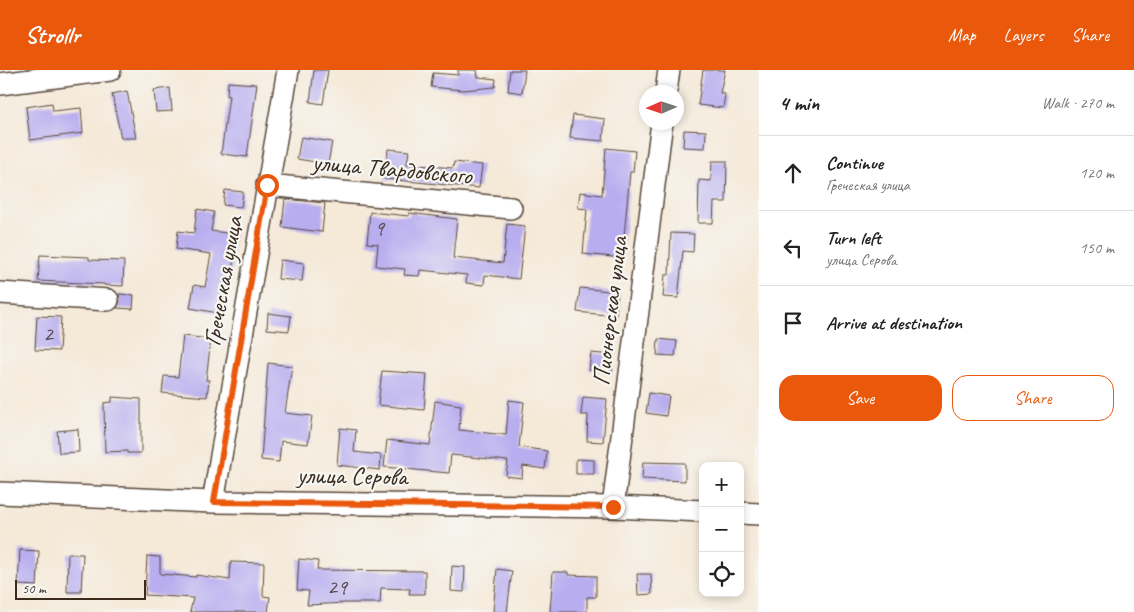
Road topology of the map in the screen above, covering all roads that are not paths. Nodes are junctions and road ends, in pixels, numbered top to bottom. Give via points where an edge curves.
1 (110, 70) edge
2 (288, 70) edge
3 (669, 70) edge
4 (0, 84) edge
5 (667, 85) edge
6 (661, 130) edge
7 (267, 185) junction
8 (511, 208) dead end
9 (0, 293) edge
10 (108, 300) dead end
11 (0, 493) edge
12 (214, 502) junction
13 (613, 507) junction
14 (699, 511) edge
15 (744, 513) edge
16 (759, 514) edge

1 - 4 street
2 - 7 street, Греческая улица
3 - 5 street
6 - 13 street, Пионерская улица
7 - 8 street, улица Твардовского
7 - 12 street, Греческая улица
9 - 10 street
11 - 12 street, улица Серова
12 - 13 street, улица Серова
13 - 14 street, улица Серова
15 - 16 street

